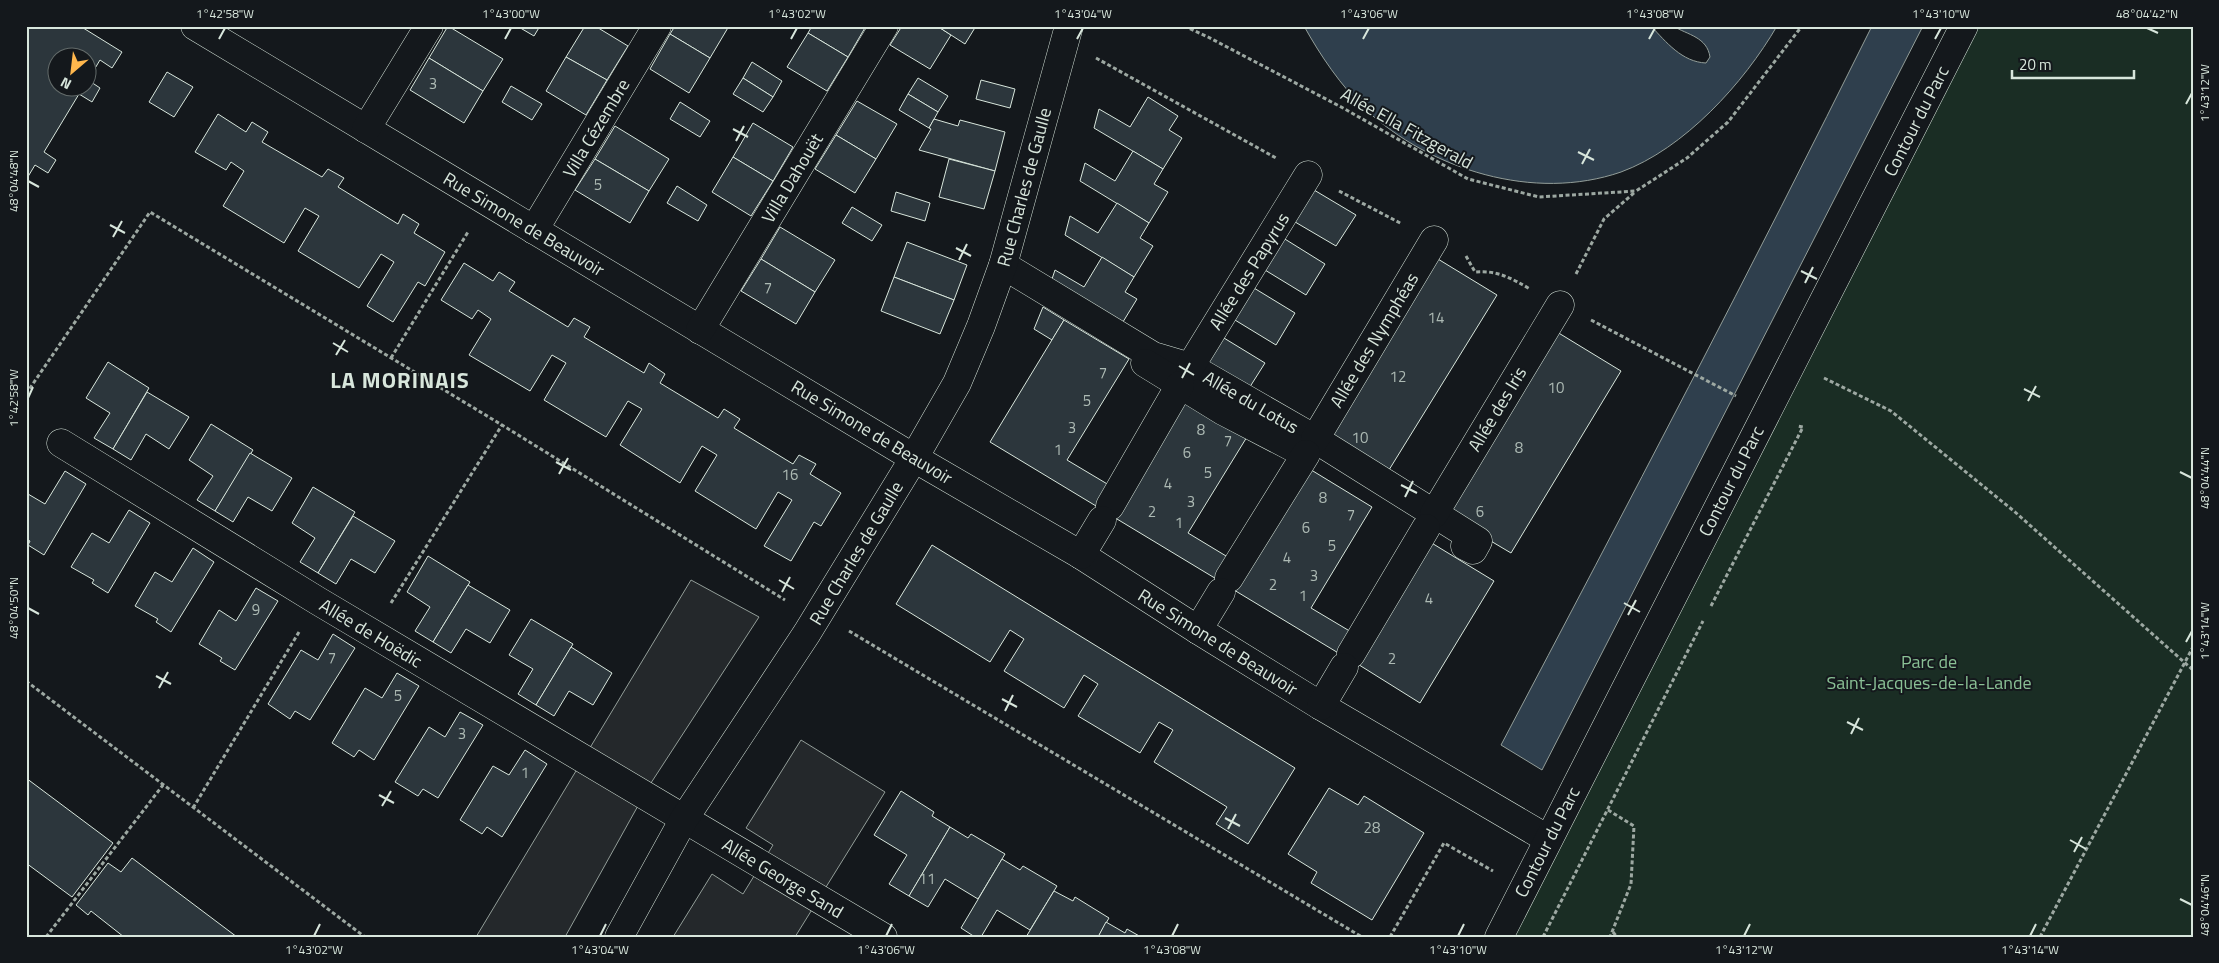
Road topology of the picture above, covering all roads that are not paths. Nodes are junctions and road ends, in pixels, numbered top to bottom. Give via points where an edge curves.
1 (429, 26) edge
2 (657, 26) edge
3 (884, 26) edge
4 (1069, 26) edge
5 (1964, 26) edge
6 (198, 27) edge
7 (366, 129) junction
8 (1308, 175) dead end
9 (534, 230) junction
10 (1434, 240) dead end
11 (1002, 269) junction
12 (1560, 305) road end
13 (700, 330) junction
14 (1185, 376) junction
15 (61, 443) dead end
16 (1310, 446) junction
17 (914, 458) junction
18 (1443, 531) junction
19 (1081, 555) junction
20 (1198, 630) junction
21 (1321, 706) junction
22 (684, 819) junction
23 (1548, 839) junction
24 (619, 937) edge
25 (883, 937) edge
26 (1498, 937) edge

1 - 7 street
2 - 9 street, Villa Cézembre
3 - 13 street, Villa Dahouët
4 - 11 street, Rue Charles de Gaulle
5 - 23 street, Contour du Parc
6 - 7 street, Rue Simone de Beauvoir
7 - 9 street, Rue Simone de Beauvoir
8 - 14 street, Allée des Papyrus
9 - 13 street, Rue Simone de Beauvoir
10 - 16 street, Allée des Nymphéas
11 - 14 street, Allée du Lotus
11 - 17 street, Rue Charles de Gaulle via 957,383
12 - 18 street, Allée des Iris
13 - 17 street, Rue Simone de Beauvoir
14 - 16 street, Allée du Lotus
14 - 19 street, Allée des Papyrus
15 - 22 street, Allée de Hoëdic
16 - 18 street, Allée du Lotus
16 - 20 street, Allée des Nymphéas
17 - 19 street, Rue Simone de Beauvoir
17 - 22 street, Rue Charles de Gaulle via 819,613
18 - 21 street, Allée des Iris via 1347,661
19 - 20 street, Rue Simone de Beauvoir
20 - 21 street, Rue Simone de Beauvoir
21 - 23 street, Rue Simone de Beauvoir
22 - 24 street, Rue Charles de Gaulle
22 - 25 street, Allée George Sand
23 - 26 street, Contour du Parc

